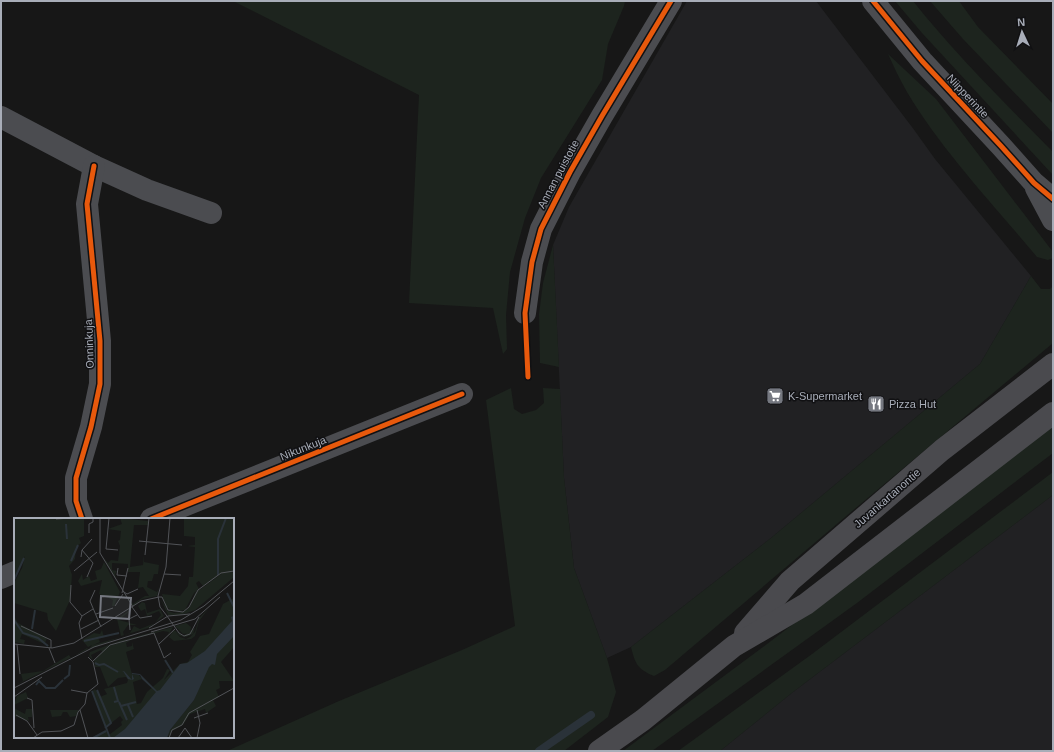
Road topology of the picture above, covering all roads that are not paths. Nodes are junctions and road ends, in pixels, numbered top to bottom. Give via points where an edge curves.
1 (671, 1) edge
2 (873, 1) edge
3 (1, 118) edge
4 (94, 166) junction
5 (1034, 183) junction
6 (1053, 199) edge
7 (211, 214) dead end
8 (1053, 220) edge
9 (525, 313) dead end
10 (1053, 364) edge
11 (462, 394) dead end
12 (1053, 413) edge
13 (82, 518) edge
14 (153, 518) edge
15 (14, 572) edge
16 (1, 578) edge
17 (734, 646) junction
18 (599, 751) edge

1 - 9 street, Annan puistotie via 570,172 541,229 532,262
2 - 5 street, Niipperintie via 922,61
3 - 4 street
4 - 7 street via 147,190
4 - 13 street, Onninkuja via 87,204 100,341 100,384 76,478 76,501
5 - 6 street, Niipperintie
5 - 8 street, Niipperintie
10 - 17 main road, Juvankartanontie via 942,450 790,581
11 - 14 street, Nikunkuja
12 - 17 main road, Juvankartanontie via 806,604
15 - 16 street
17 - 18 main road, Juvankartanontie via 643,720

